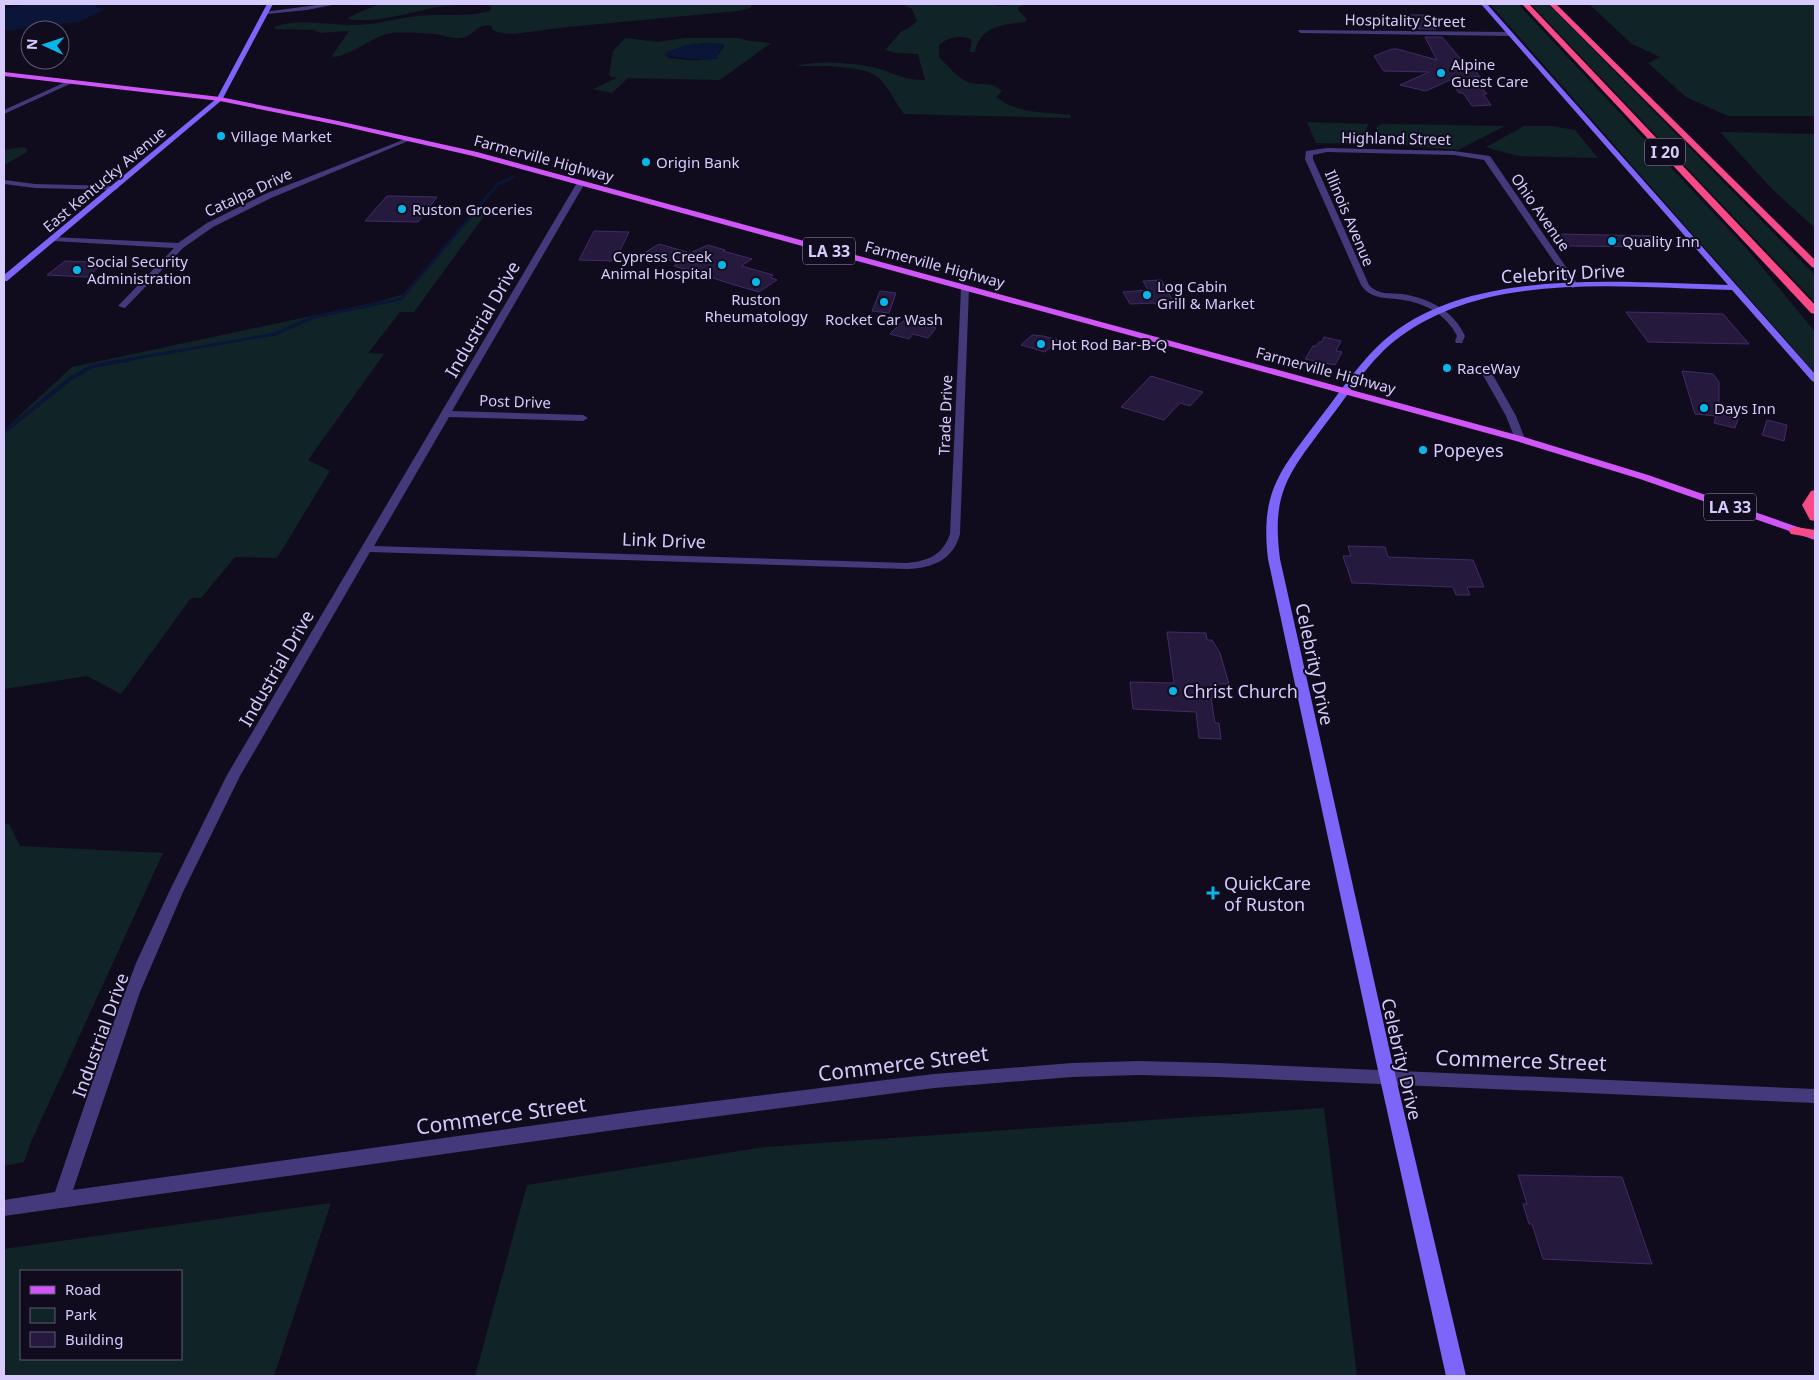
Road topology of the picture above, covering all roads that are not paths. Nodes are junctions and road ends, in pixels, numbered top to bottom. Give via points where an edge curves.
1 (270, 4) edge
2 (334, 4) edge
3 (1484, 4) edge
4 (1526, 4) edge
5 (1552, 4) edge
6 (267, 12) junction
7 (1300, 30) dead end
8 (1511, 34) junction
9 (4, 74) edge
10 (58, 80) junction
11 (70, 82) junction
12 (220, 99) junction
13 (4, 106) edge
14 (4, 112) edge
15 (410, 139) junction
16 (1309, 153) joint
17 (1482, 156) joint
18 (4, 182) edge
19 (581, 183) junction
20 (4, 188) edge
21 (114, 188) junction
22 (106, 196) junction
23 (53, 239) junction
24 (180, 246) junction
25 (1815, 265) edge
26 (4, 279) edge
27 (1576, 286) junction
28 (964, 288) junction
29 (1735, 288) junction
30 (122, 306) dead end
31 (1437, 310) junction
32 (1815, 312) edge
33 (1458, 341) dead end
34 (1484, 368) dead end
35 (1815, 379) edge
36 (1346, 391) junction
37 (447, 414) junction
38 (583, 418) dead end
39 (1520, 439) junction
40 (1815, 494) edge
41 (1815, 517) edge
42 (1796, 531) joint
43 (1815, 536) edge
44 (953, 544) joint
45 (366, 548) junction
46 (1387, 1077) junction
47 (1815, 1096) edge
48 (61, 1200) junction
49 (4, 1208) edge
50 (1456, 1376) edge

1 - 6 street
2 - 6 street
3 - 8 street
4 - 32 highway, I 20
5 - 25 highway, I 20
6 - 12 street
7 - 8 street, Hospitality Street
8 - 29 street
9 - 10 main road, Farmerville Highway / LA 33
10 - 11 main road, Farmerville Highway / LA 33
10 - 13 street
11 - 12 main road, Farmerville Highway / LA 33
11 - 14 street
12 - 15 main road, Farmerville Highway / LA 33
12 - 21 street, East Kentucky Avenue
15 - 19 main road, Farmerville Highway / LA 33
15 - 24 street, Catalpa Drive via 240,208
16 - 17 street, Highland Street via 1327,150
16 - 31 street, Illinois Avenue via 1360,276 1370,291 1407,298
17 - 27 street, Ohio Avenue
18 - 21 street via 37,187
19 - 28 main road, Farmerville Highway / LA 33
19 - 37 street, Industrial Drive
20 - 22 street
21 - 22 street, East Kentucky Avenue
22 - 23 street, East Kentucky Avenue
23 - 24 street
23 - 26 street, East Kentucky Avenue
24 - 30 street, Catalpa Drive
27 - 29 street, Celebrity Drive
27 - 31 street, Celebrity Drive via 1492,294
28 - 36 main road, Farmerville Highway / LA 33
28 - 44 street, Trade Drive
29 - 35 street
31 - 33 street via 1452,319 1461,336
31 - 36 street, Celebrity Drive via 1388,342
34 - 39 street
36 - 39 main road, Farmerville Highway / LA 33
36 - 46 street, Celebrity Drive via 1293,461 1276,491 1271,532 1274,559
37 - 38 street, Post Drive
37 - 45 street, Industrial Drive
39 - 42 main road, Farmerville Highway / LA 33 via 1644,477
40 - 41 highway via 1808,505
42 - 43 highway
44 - 45 street, Link Drive via 935,562 914,566
45 - 48 street, Industrial Drive via 234,775 187,868 144,964
46 - 47 street, Commerce Street
46 - 48 street, Commerce Street via 1139,1068 968,1077 642,1118
46 - 50 street, Celebrity Drive
48 - 49 street, Commerce Street

